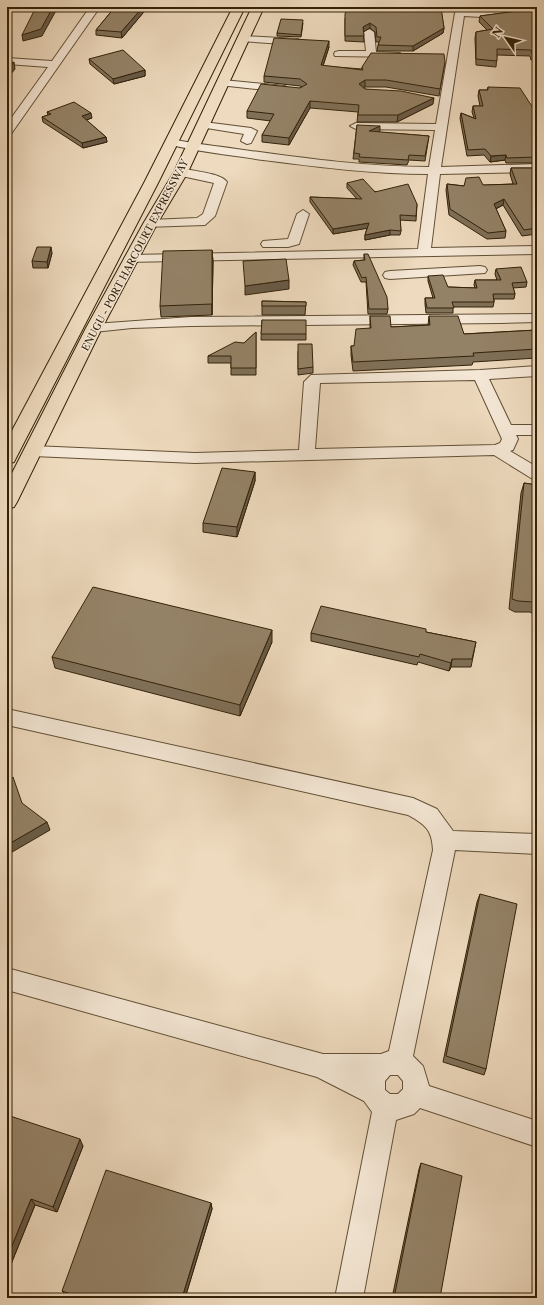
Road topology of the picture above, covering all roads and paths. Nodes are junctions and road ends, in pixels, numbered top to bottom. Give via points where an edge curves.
1 (95, 7) edge
2 (239, 7) edge
3 (258, 7) edge
4 (500, 8) dead end
5 (460, 10) edge
6 (369, 32) edge
7 (244, 39) junction
8 (307, 42) edge
9 (339, 54) dead end
10 (371, 55) junction
11 (408, 55) edge
12 (7, 61) edge
13 (55, 64) junction
14 (223, 83) junction
15 (300, 90) edge
16 (204, 124) junction
17 (356, 126) edge
18 (440, 127) junction
19 (7, 132) edge
20 (247, 141) dead end
21 (171, 142) junction
22 (192, 147) junction
23 (537, 168) edge
24 (434, 171) junction
25 (181, 172) junction
26 (303, 214) dead end
27 (150, 224) junction
28 (537, 250) edge
29 (421, 252) junction
30 (440, 252) junction
31 (195, 257) junction
32 (131, 259) junction
33 (480, 270) dead end
34 (446, 272) junction
35 (425, 273) junction
36 (390, 275) dead end
37 (537, 318) edge
38 (94, 328) junction
39 (537, 371) edge
40 (480, 375) junction
41 (507, 430) junction
42 (537, 430) edge
43 (497, 450) junction
44 (33, 451) junction
45 (307, 455) junction
46 (7, 458) edge
47 (537, 474) edge
48 (7, 502) edge
49 (7, 717) edge
50 (443, 840) junction
51 (537, 844) edge
52 (7, 979) edge
53 (390, 1064) junction
54 (322, 1066) junction
55 (415, 1094) junction
56 (380, 1099) junction
57 (537, 1134) edge
58 (350, 1298) edge

1 - 13 street
2 - 21 highway, ENUGU - PORT HARCOURT EXPRESSWAY
3 - 7 highway, ENUGU - PORT HARCOURT EXPRESSWAY
4 - 5 street via 498,15
5 - 18 street via 448,56
6 - 10 street
7 - 8 street
7 - 14 highway, ENUGU - PORT HARCOURT EXPRESSWAY
9 - 10 street
10 - 11 street
12 - 13 street
13 - 19 street
14 - 15 street
14 - 16 highway, ENUGU - PORT HARCOURT EXPRESSWAY
16 - 20 street via 251,131
16 - 22 highway, ENUGU - PORT HARCOURT EXPRESSWAY
17 - 18 street
18 - 24 street
21 - 22 street
21 - 46 highway, ENUGU - PORT HARCOURT EXPRESSWAY
22 - 24 street via 352,166
22 - 25 highway, ENUGU - PORT HARCOURT EXPRESSWAY
23 - 24 street
24 - 29 street
25 - 27 highway, ENUGU - PORT HARCOURT EXPRESSWAY
25 - 27 street via 221,182 209,216 200,222
26 - 31 street via 294,241 208,246
27 - 32 highway, ENUGU - PORT HARCOURT EXPRESSWAY
28 - 30 street
29 - 30 street
29 - 31 street
29 - 35 street
30 - 34 street
31 - 32 street
32 - 38 highway, ENUGU - PORT HARCOURT EXPRESSWAY
33 - 34 street
34 - 35 street
35 - 36 street
37 - 38 street via 480,321 129,323
38 - 44 highway, ENUGU - PORT HARCOURT EXPRESSWAY
39 - 40 street
40 - 41 street
40 - 45 street via 316,378 312,382
41 - 42 street
41 - 43 street via 510,439 507,446
43 - 45 street
43 - 47 street
44 - 45 street via 188,458
44 - 48 highway, ENUGU - PORT HARCOURT EXPRESSWAY
49 - 50 street via 413,807 429,816 443,833
50 - 51 street
50 - 53 street via 444,850
52 - 54 street
53 - 54 street
53 - 55 street via 407,1067 417,1082
53 - 56 street via 376,1070 372,1081
54 - 56 street
55 - 56 street via 404,1106 398,1108
55 - 57 street
56 - 58 street

